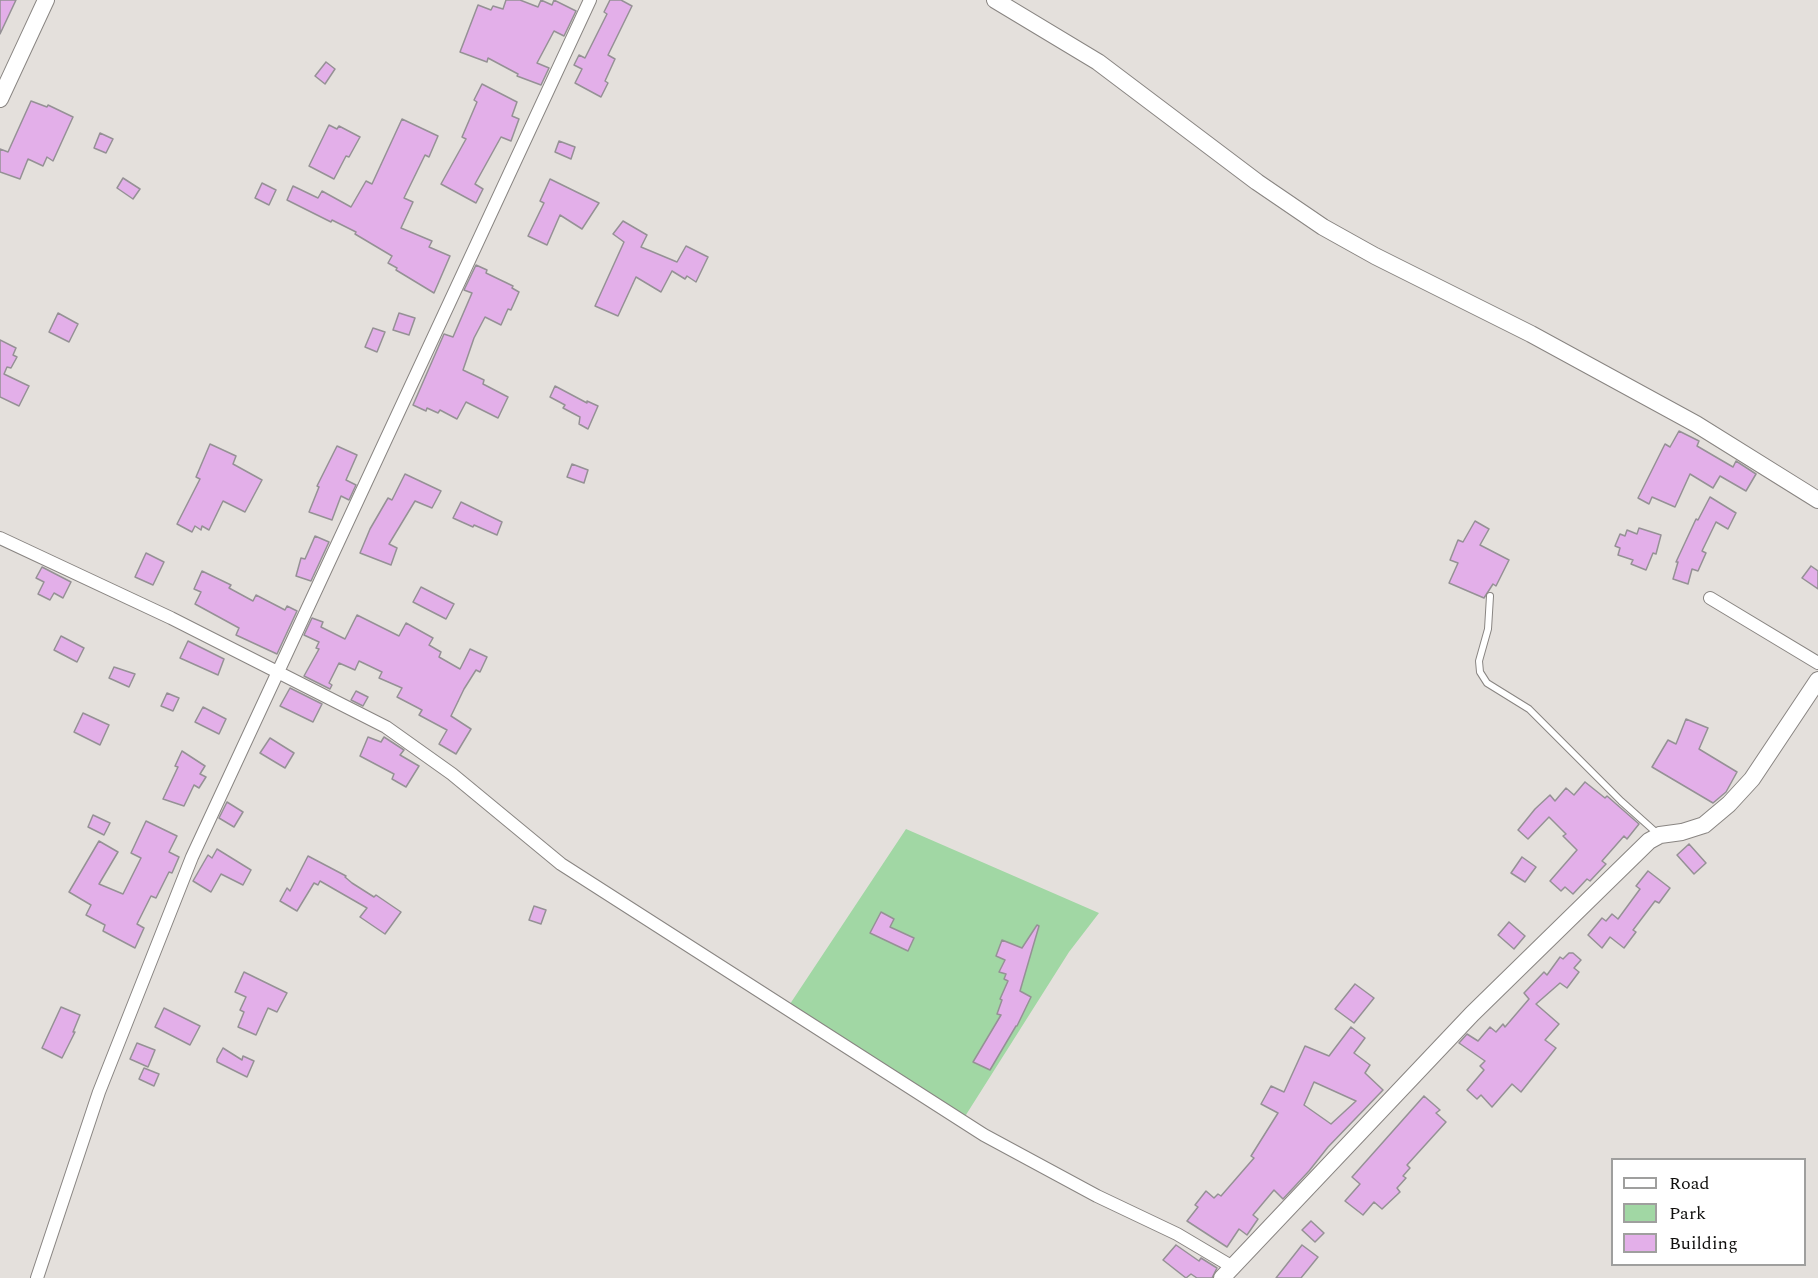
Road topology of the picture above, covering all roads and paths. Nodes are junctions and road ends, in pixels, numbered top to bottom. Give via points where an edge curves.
1 (46, 0) edge
2 (590, 0) edge
3 (995, 0) edge
4 (0, 99) edge
5 (1818, 500) edge
6 (0, 538) edge
7 (1490, 596) dead end
8 (1710, 598) dead end
9 (1818, 663) edge
10 (277, 673) junction
11 (1818, 680) edge
12 (1660, 835) junction
13 (1226, 1272) edge
14 (37, 1278) edge

1 - 4 street
2 - 10 street
3 - 5 street via 1098,62 1323,227 1696,424
6 - 10 street via 171,618
7 - 12 lane via 1488,629 1479,661 1487,683 1529,710
8 - 9 street
10 - 13 street via 386,727 452,774 561,864 984,1135 1177,1234
10 - 14 street via 192,857 99,1092
11 - 12 street via 1752,778 1729,804 1704,825
12 - 13 street via 1649,841 1472,1014

